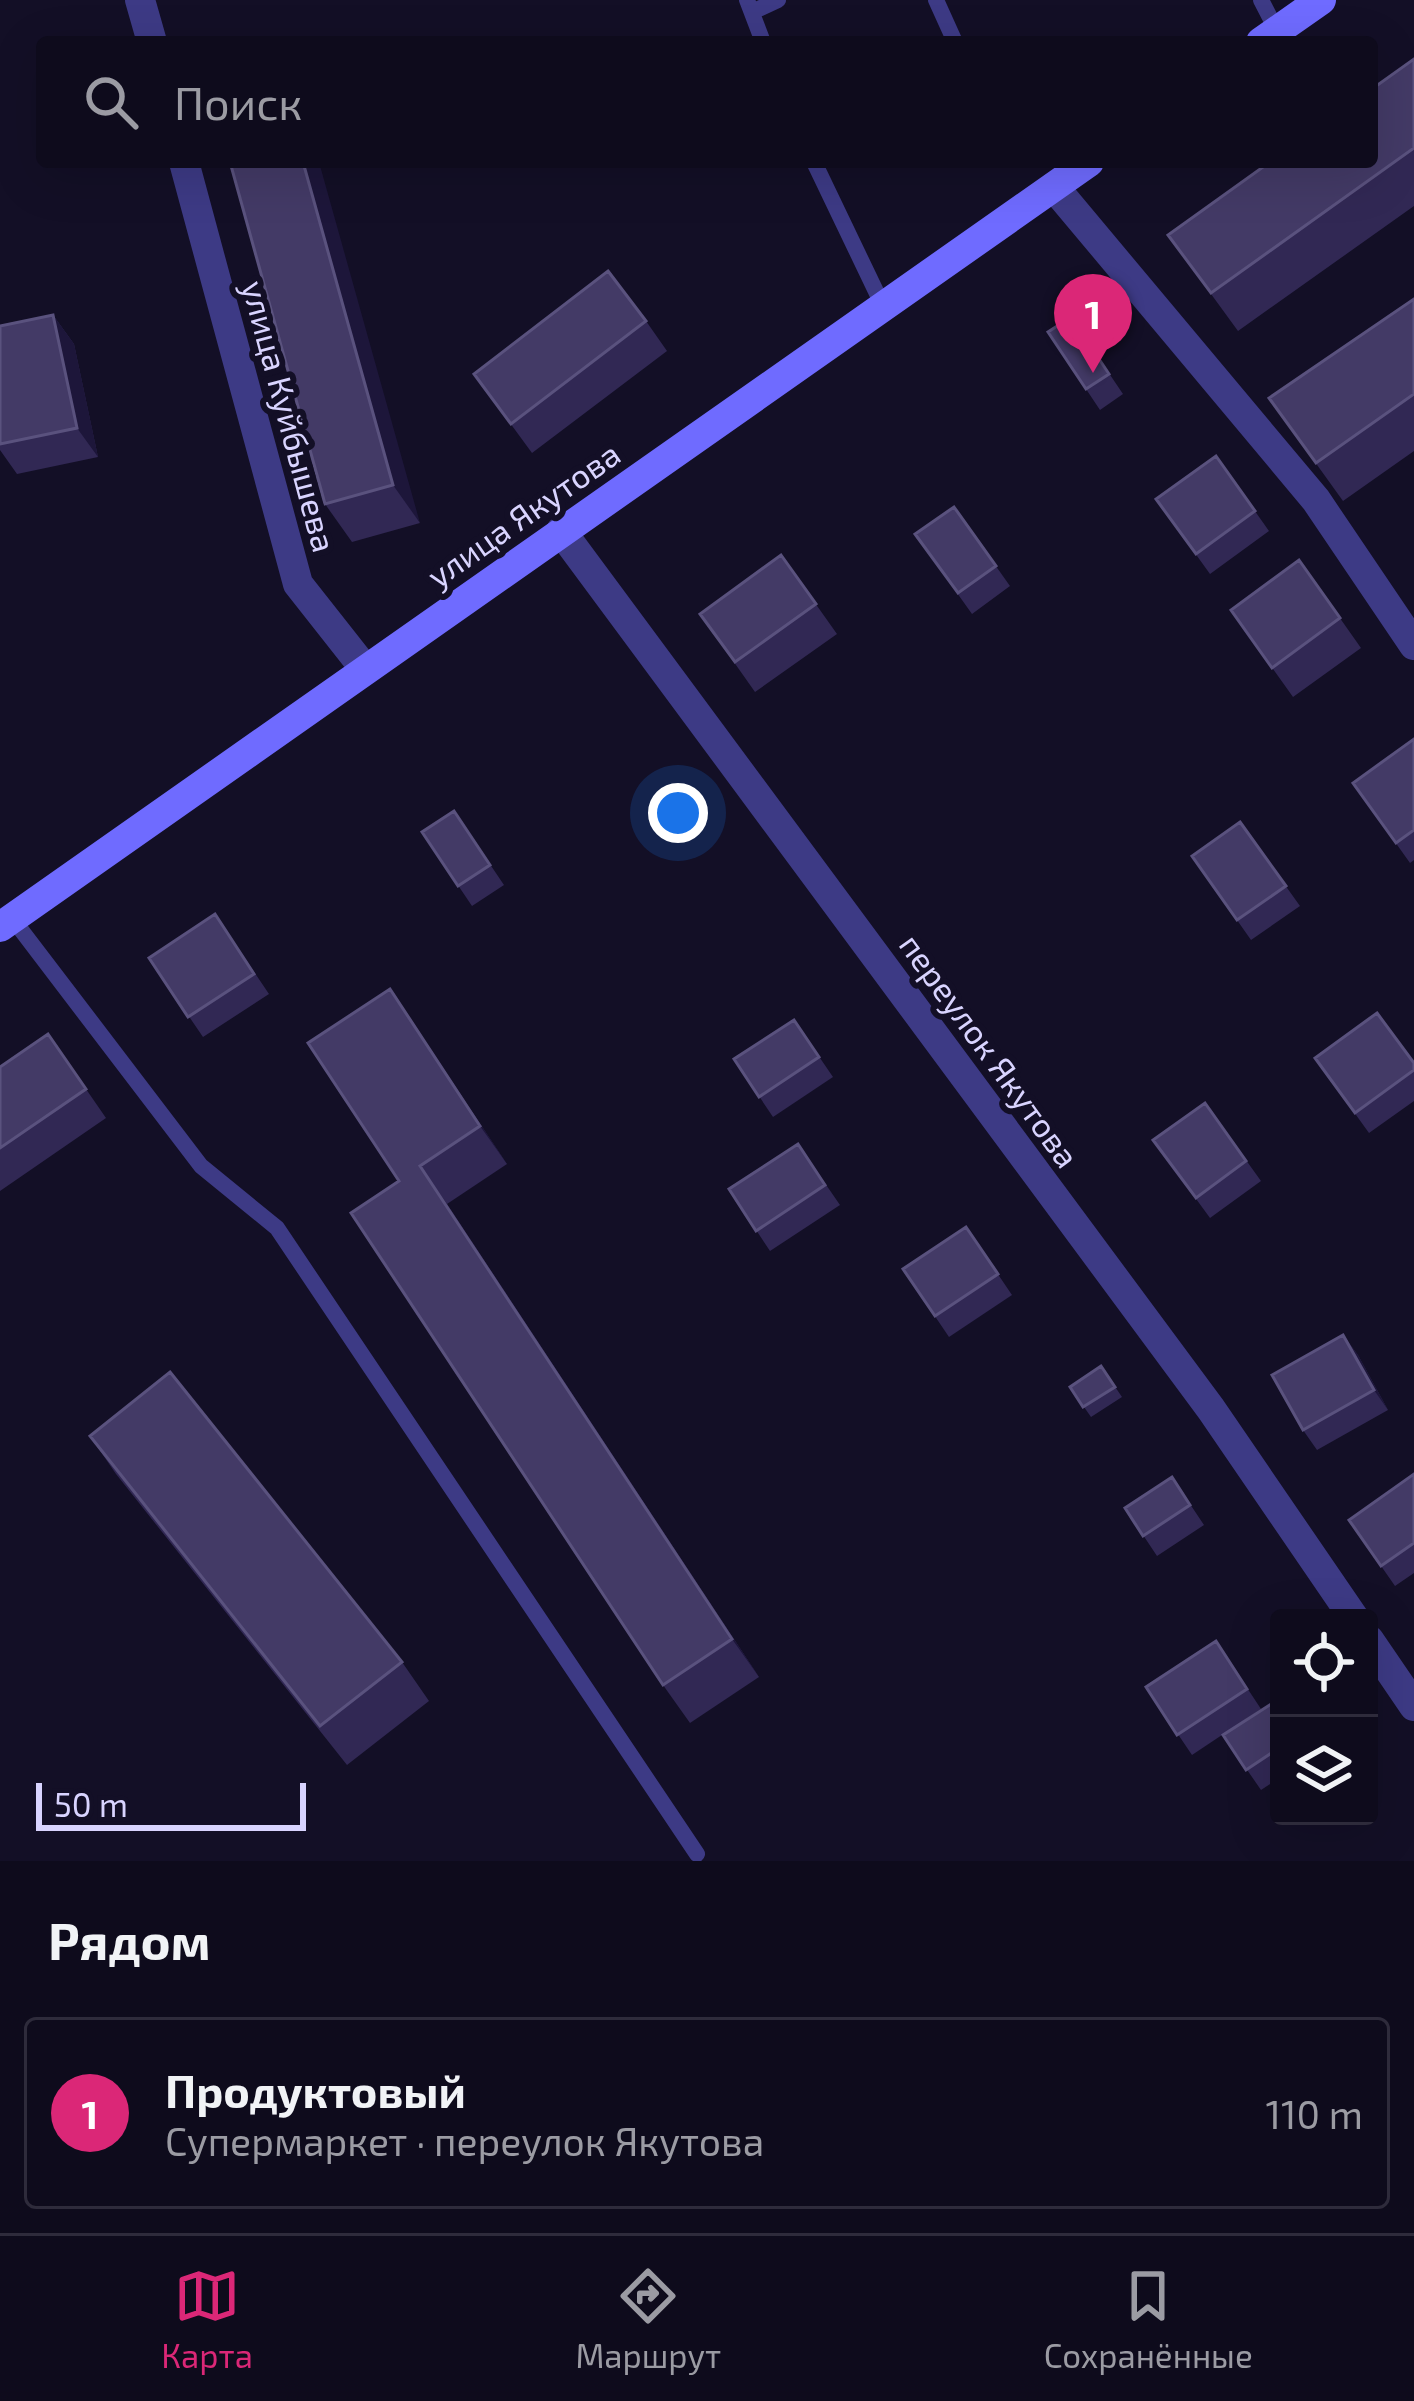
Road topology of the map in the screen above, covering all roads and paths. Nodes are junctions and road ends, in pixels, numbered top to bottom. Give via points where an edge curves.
1 (140, 0) edge
2 (778, 0) edge
3 (936, 0) edge
4 (1261, 0) edge
5 (1321, 0) edge
6 (750, 6) edge
7 (150, 36) edge
8 (762, 36) edge
9 (952, 36) edge
10 (1269, 36) edge
11 (186, 168) edge
12 (817, 168) edge
13 (1081, 168) edge
14 (1054, 187) junction
15 (883, 306) junction
16 (561, 531) junction
17 (1414, 645) edge
18 (364, 669) junction
19 (6, 922) edge
20 (1348, 1609) edge
21 (1378, 1653) edge
22 (1414, 1706) edge
23 (698, 1854) dead end

1 - 7 street
2 - 6 lane
3 - 9 lane
4 - 10 lane
5 - 10 street
6 - 8 lane
11 - 18 street, улица Куйбышева via 298,584
12 - 15 lane
13 - 14 street, улица Якутова
14 - 15 street, улица Якутова
14 - 17 street via 1267,423
15 - 16 street, улица Якутова
16 - 18 street, улица Якутова
16 - 20 street, переулок Якутова via 1210,1409
18 - 19 street, улица Якутова
19 - 23 lane via 201,1166 277,1228
21 - 22 street

